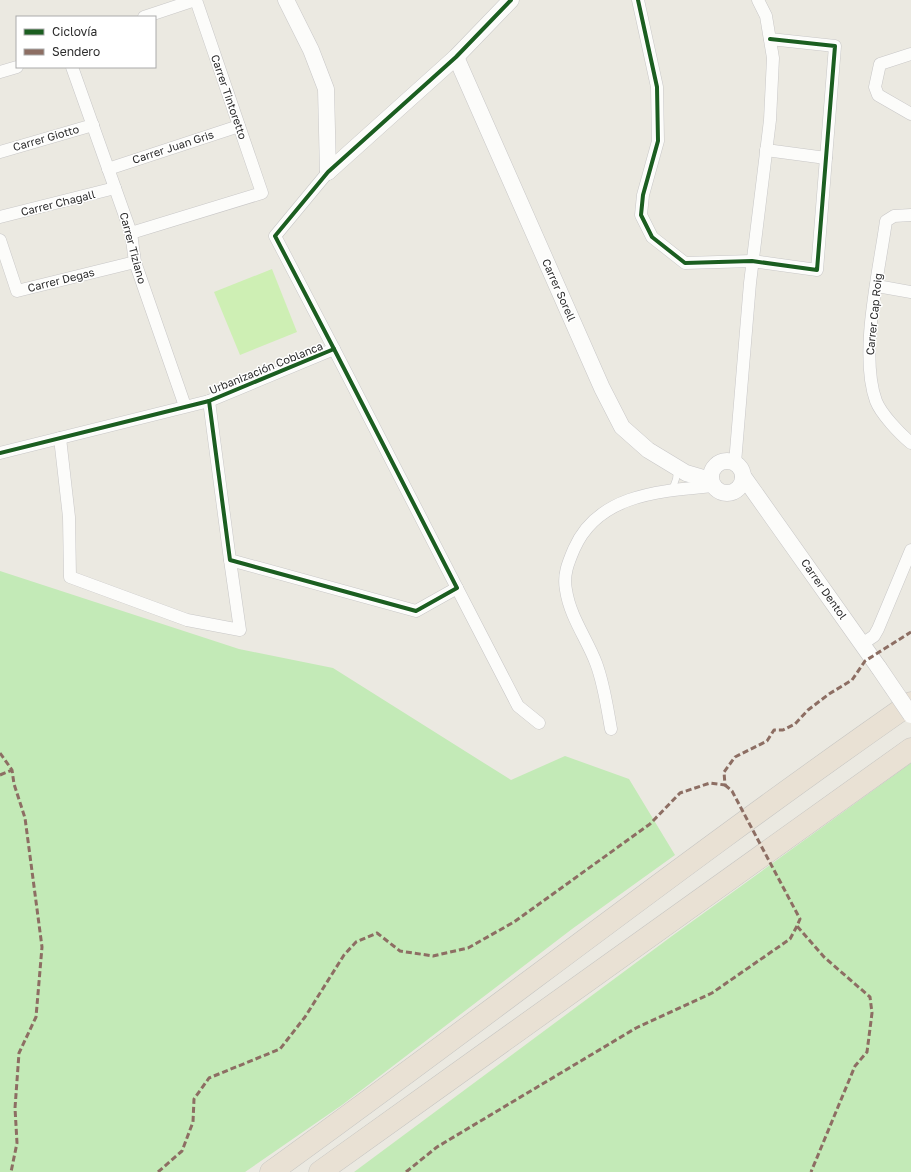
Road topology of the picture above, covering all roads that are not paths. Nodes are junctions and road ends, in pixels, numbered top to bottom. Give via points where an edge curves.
1 (195, 0) edge
2 (286, 0) edge
3 (511, 0) edge
4 (638, 0) edge
5 (758, 0) edge
6 (147, 16) edge
7 (770, 39) junction
8 (911, 54) edge
9 (456, 56) junction
10 (16, 67) edge
11 (72, 68) edge
12 (0, 72) edge
13 (911, 114) edge
14 (93, 125) junction
15 (239, 126) junction
16 (766, 150) junction
17 (0, 152) edge
18 (826, 158) junction
19 (108, 168) junction
20 (328, 172) junction
21 (115, 188) junction
22 (911, 215) edge
23 (0, 217) edge
24 (131, 233) junction
25 (0, 240) edge
26 (135, 262) junction
27 (752, 262) junction
28 (877, 286) junction
29 (911, 292) edge
30 (334, 350) junction
31 (209, 401) junction
32 (185, 406) junction
33 (60, 438) junction
34 (911, 443) edge
35 (0, 453) edge
36 (676, 467) junction
37 (739, 469) junction
38 (712, 483) junction
39 (671, 490) junction
40 (732, 493) junction
41 (768, 510) junction
42 (911, 550) edge
43 (230, 560) junction
44 (457, 588) junction
45 (862, 644) junction
46 (911, 702) edge
47 (911, 715) edge
48 (539, 723) dead end
49 (611, 729) dead end
50 (911, 749) edge
51 (271, 1172) edge
52 (320, 1172) edge

1 - 6 street
1 - 15 street, Carrer Tintoretto
2 - 20 street via 311,50 326,89
3 - 9 street
4 - 27 street via 657,87 658,141 643,195 641,215 652,237 684,263
5 - 7 street via 766,16
7 - 16 street via 773,58
7 - 18 street via 835,46
8 - 13 street via 880,64 874,87 878,95
9 - 20 street
9 - 36 street, Carrer Sorell via 615,414 622,427 648,450
10 - 12 street
11 - 14 street, Carrer Tiziano
14 - 17 street, Carrer Giotto
14 - 19 street, Carrer Tiziano
15 - 19 street, Carrer Juan Gris
15 - 24 street, Carrer Tintoretto via 262,193
16 - 18 street
16 - 27 street
18 - 27 street via 817,270
19 - 21 street, Carrer Tiziano
20 - 30 street, Urbanización Coblanca via 275,236
21 - 23 street, Carrer Chagall
21 - 24 street, Carrer Tiziano
22 - 28 street, Carrer Cap Roig via 894,216 886,221
24 - 26 street, Carrer Tiziano
25 - 26 street, Carrer Degas via 16,292
26 - 32 street, Carrer Tiziano
27 - 37 street
28 - 29 street
28 - 34 street, Carrer Cap Roig via 868,370 877,402
30 - 31 street, Urbanización Coblanca
30 - 44 street
31 - 32 street, Urbanización Coblanca
31 - 43 street
32 - 33 street, Urbanización Coblanca
33 - 35 street, Urbanización Coblanca
33 - 43 street via 69,517 70,577 187,620 240,630
36 - 38 street, Carrer Sorell
36 - 39 lane via 676,479
37 - 38 street via 730,461 719,462 712,470
37 - 40 street via 741,486
37 - 41 street, Carrer Dentol
38 - 39 street
38 - 40 street via 721,493
39 - 49 street via 619,504 595,518 576,544 565,573 569,603 597,664
40 - 41 street, Carrer Dentol
41 - 45 street, Carrer Dentol
42 - 45 street via 878,629 874,636
43 - 44 street via 416,611
44 - 48 street via 518,706
45 - 47 street, Carrer Dentol, bridge
46 - 51 highway via 785,791
50 - 52 highway

